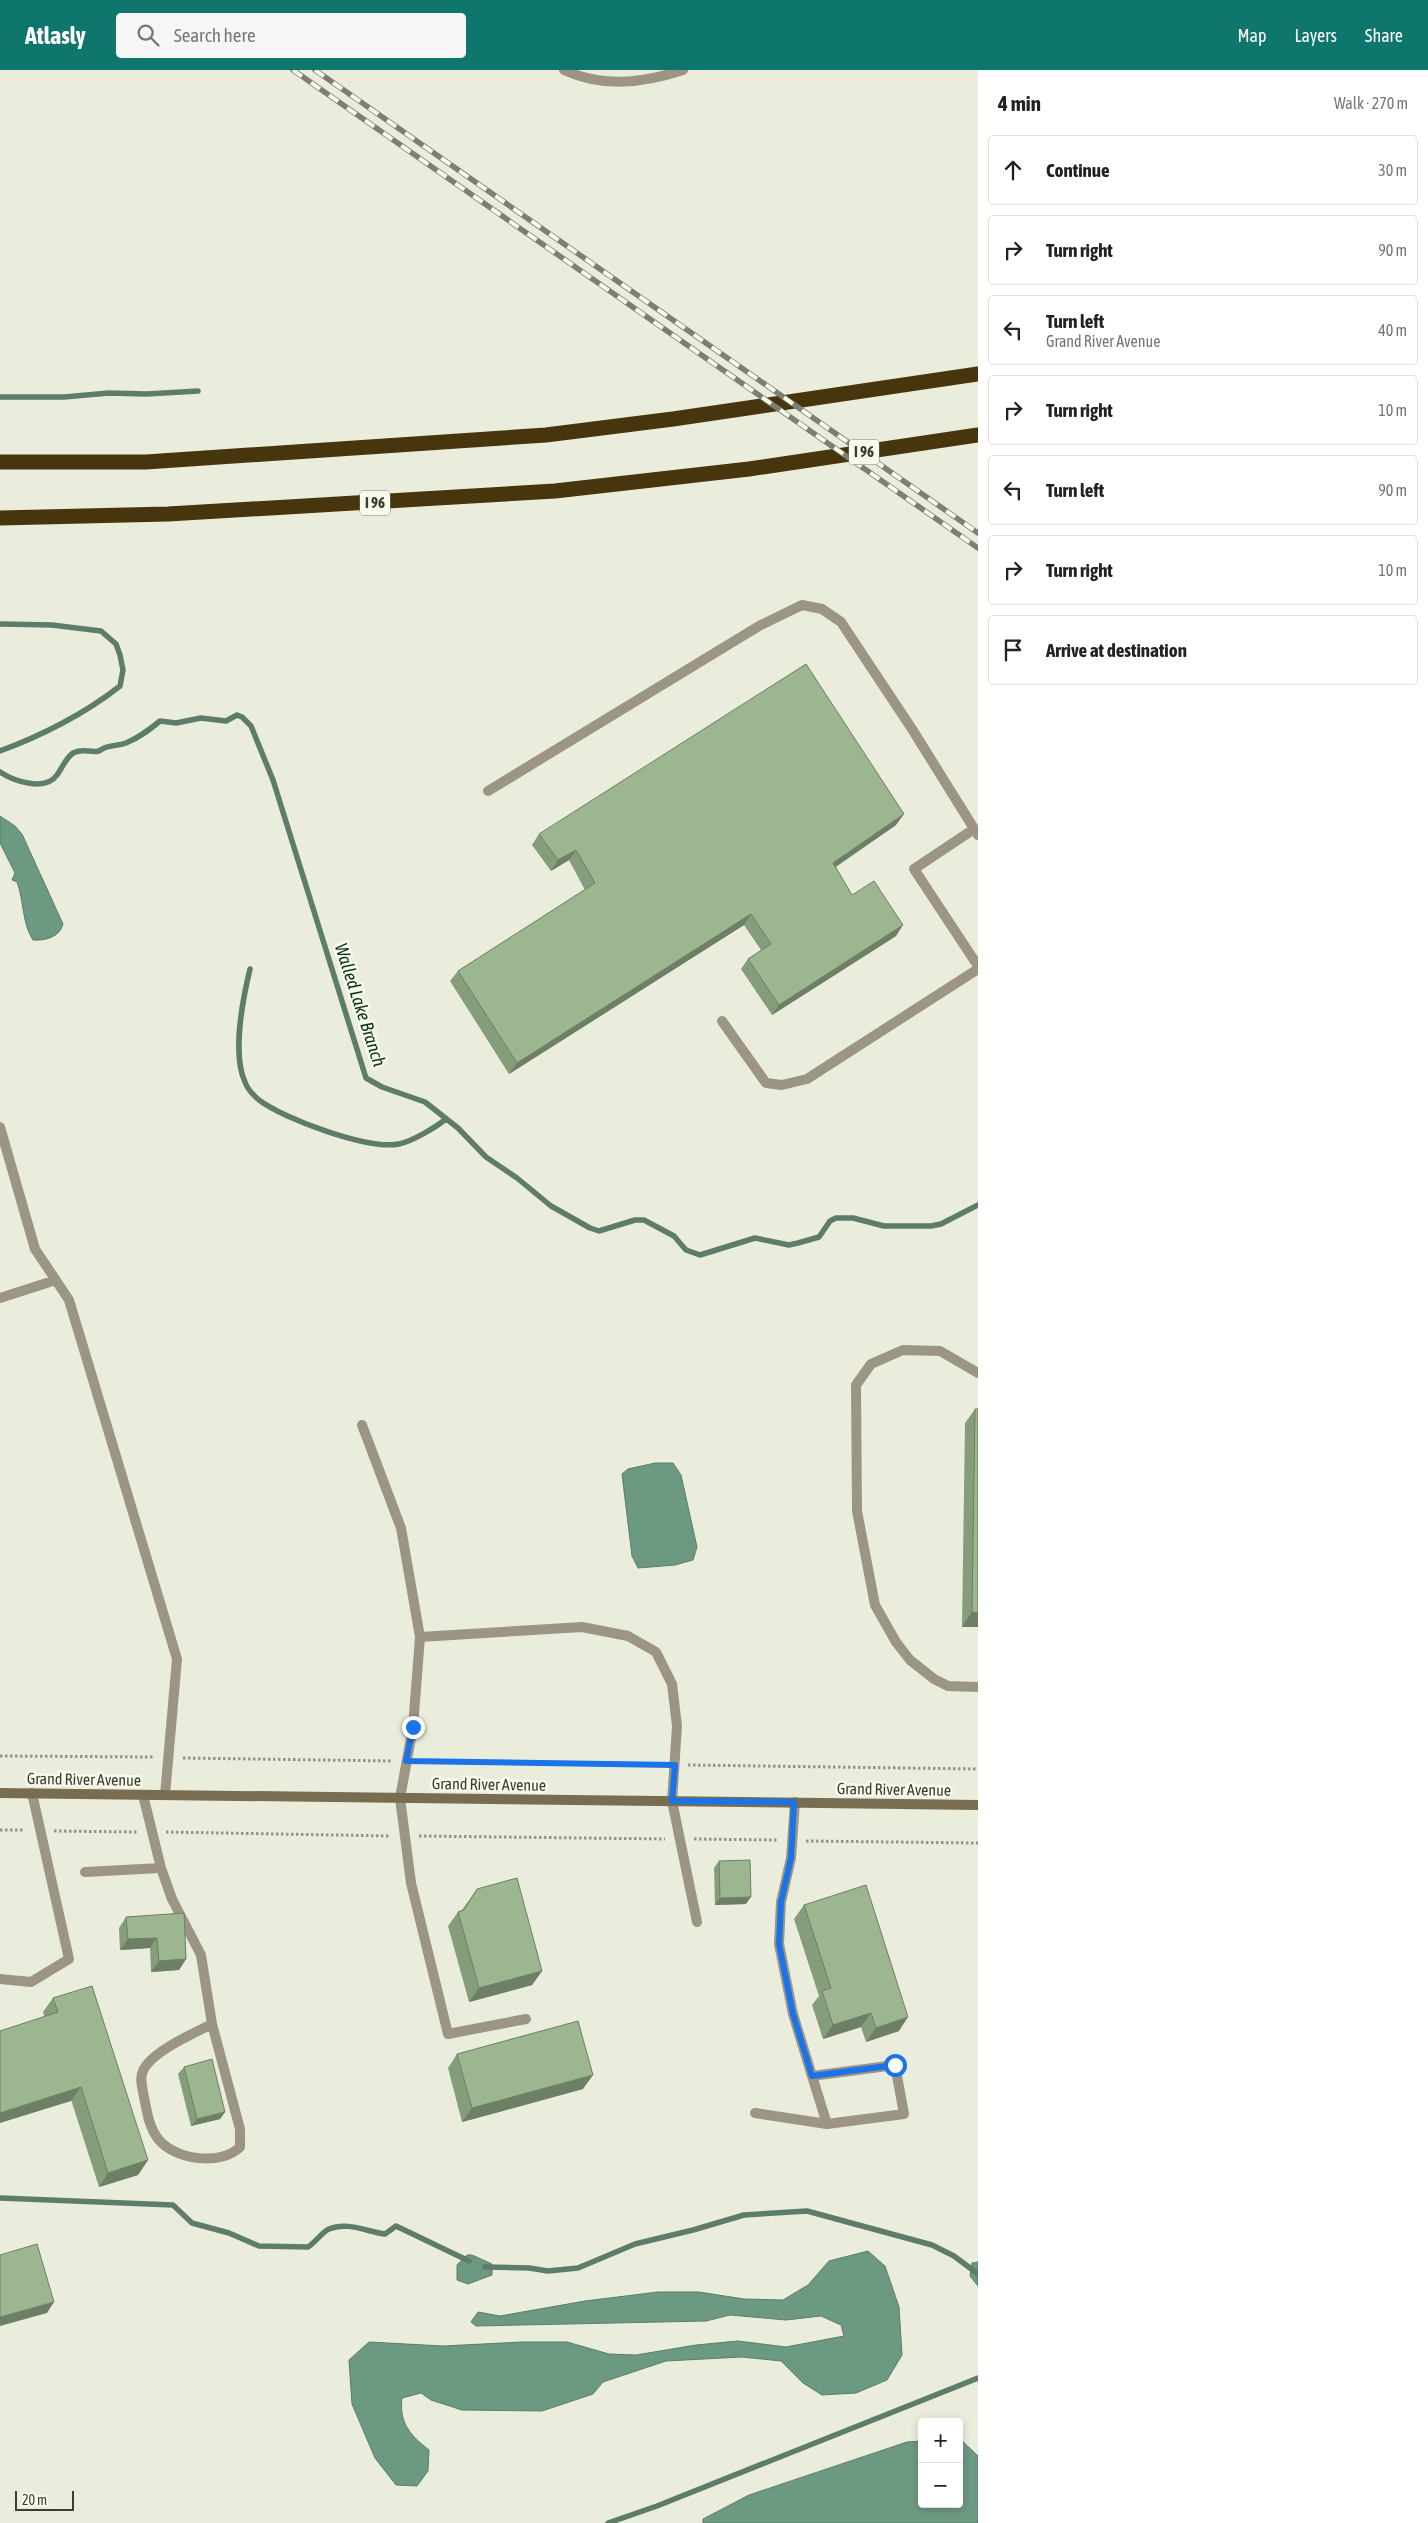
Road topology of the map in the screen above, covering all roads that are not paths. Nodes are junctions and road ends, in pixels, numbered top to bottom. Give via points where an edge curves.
1 (564, 70) edge
2 (683, 70) edge
3 (978, 374) edge
4 (978, 435) edge
5 (0, 462) edge
6 (0, 518) edge
7 (488, 791) dead end
8 (976, 832) edge
9 (978, 968) edge
10 (722, 1021) dead end
11 (0, 1127) edge
12 (56, 1280) junction
13 (0, 1298) edge
14 (978, 1373) edge
15 (362, 1425) dead end
16 (420, 1636) junction
17 (978, 1687) edge
18 (0, 1793) edge
19 (32, 1794) junction
20 (143, 1795) junction
21 (165, 1795) junction
22 (400, 1798) junction
23 (672, 1801) junction
24 (794, 1802) junction
25 (978, 1805) edge
26 (161, 1868) junction
27 (85, 1872) dead end
28 (697, 1922) dead end
29 (0, 1979) edge
30 (526, 2019) dead end
31 (212, 2024) junction
32 (812, 2076) junction
33 (755, 2113) dead end
34 (827, 2124) junction

1 - 2 lane via 574,75 623,83 652,80
3 - 5 highway via 546,435 176,460
4 - 6 highway, I 96 via 749,469 555,491 168,514
7 - 8 lane via 759,626 802,605 822,609 840,622
8 - 9 lane via 914,869
9 - 10 lane via 807,1079 782,1085 766,1083
11 - 12 lane via 36,1249
12 - 13 lane
12 - 21 lane via 69,1300 177,1659
14 - 17 lane via 940,1350 903,1350 871,1364 856,1385 858,1510 875,1605 910,1660 948,1686
15 - 16 lane via 401,1528
16 - 22 lane via 413,1727
16 - 23 lane via 582,1627 628,1636 656,1652 672,1684 677,1726
18 - 19 main road, Grand River Avenue
19 - 20 main road, Grand River Avenue
19 - 29 lane via 68,1959 31,1982
20 - 21 main road, Grand River Avenue
20 - 26 lane
21 - 22 main road, Grand River Avenue
22 - 23 main road, Grand River Avenue
22 - 30 lane via 411,1883 448,2034
23 - 24 main road, Grand River Avenue
23 - 28 lane
24 - 25 main road, Grand River Avenue
24 - 32 lane via 791,1858 781,1902 779,1944 793,2014
26 - 27 lane
26 - 31 lane via 172,1899 202,1955
31 - 31 lane via 242,2139 240,2147 225,2156 203,2159 172,2150 160,2140 149,2122 142,2071 152,2059
32 - 34 lane
32 - 34 lane via 895,2065 904,2114
33 - 34 lane

